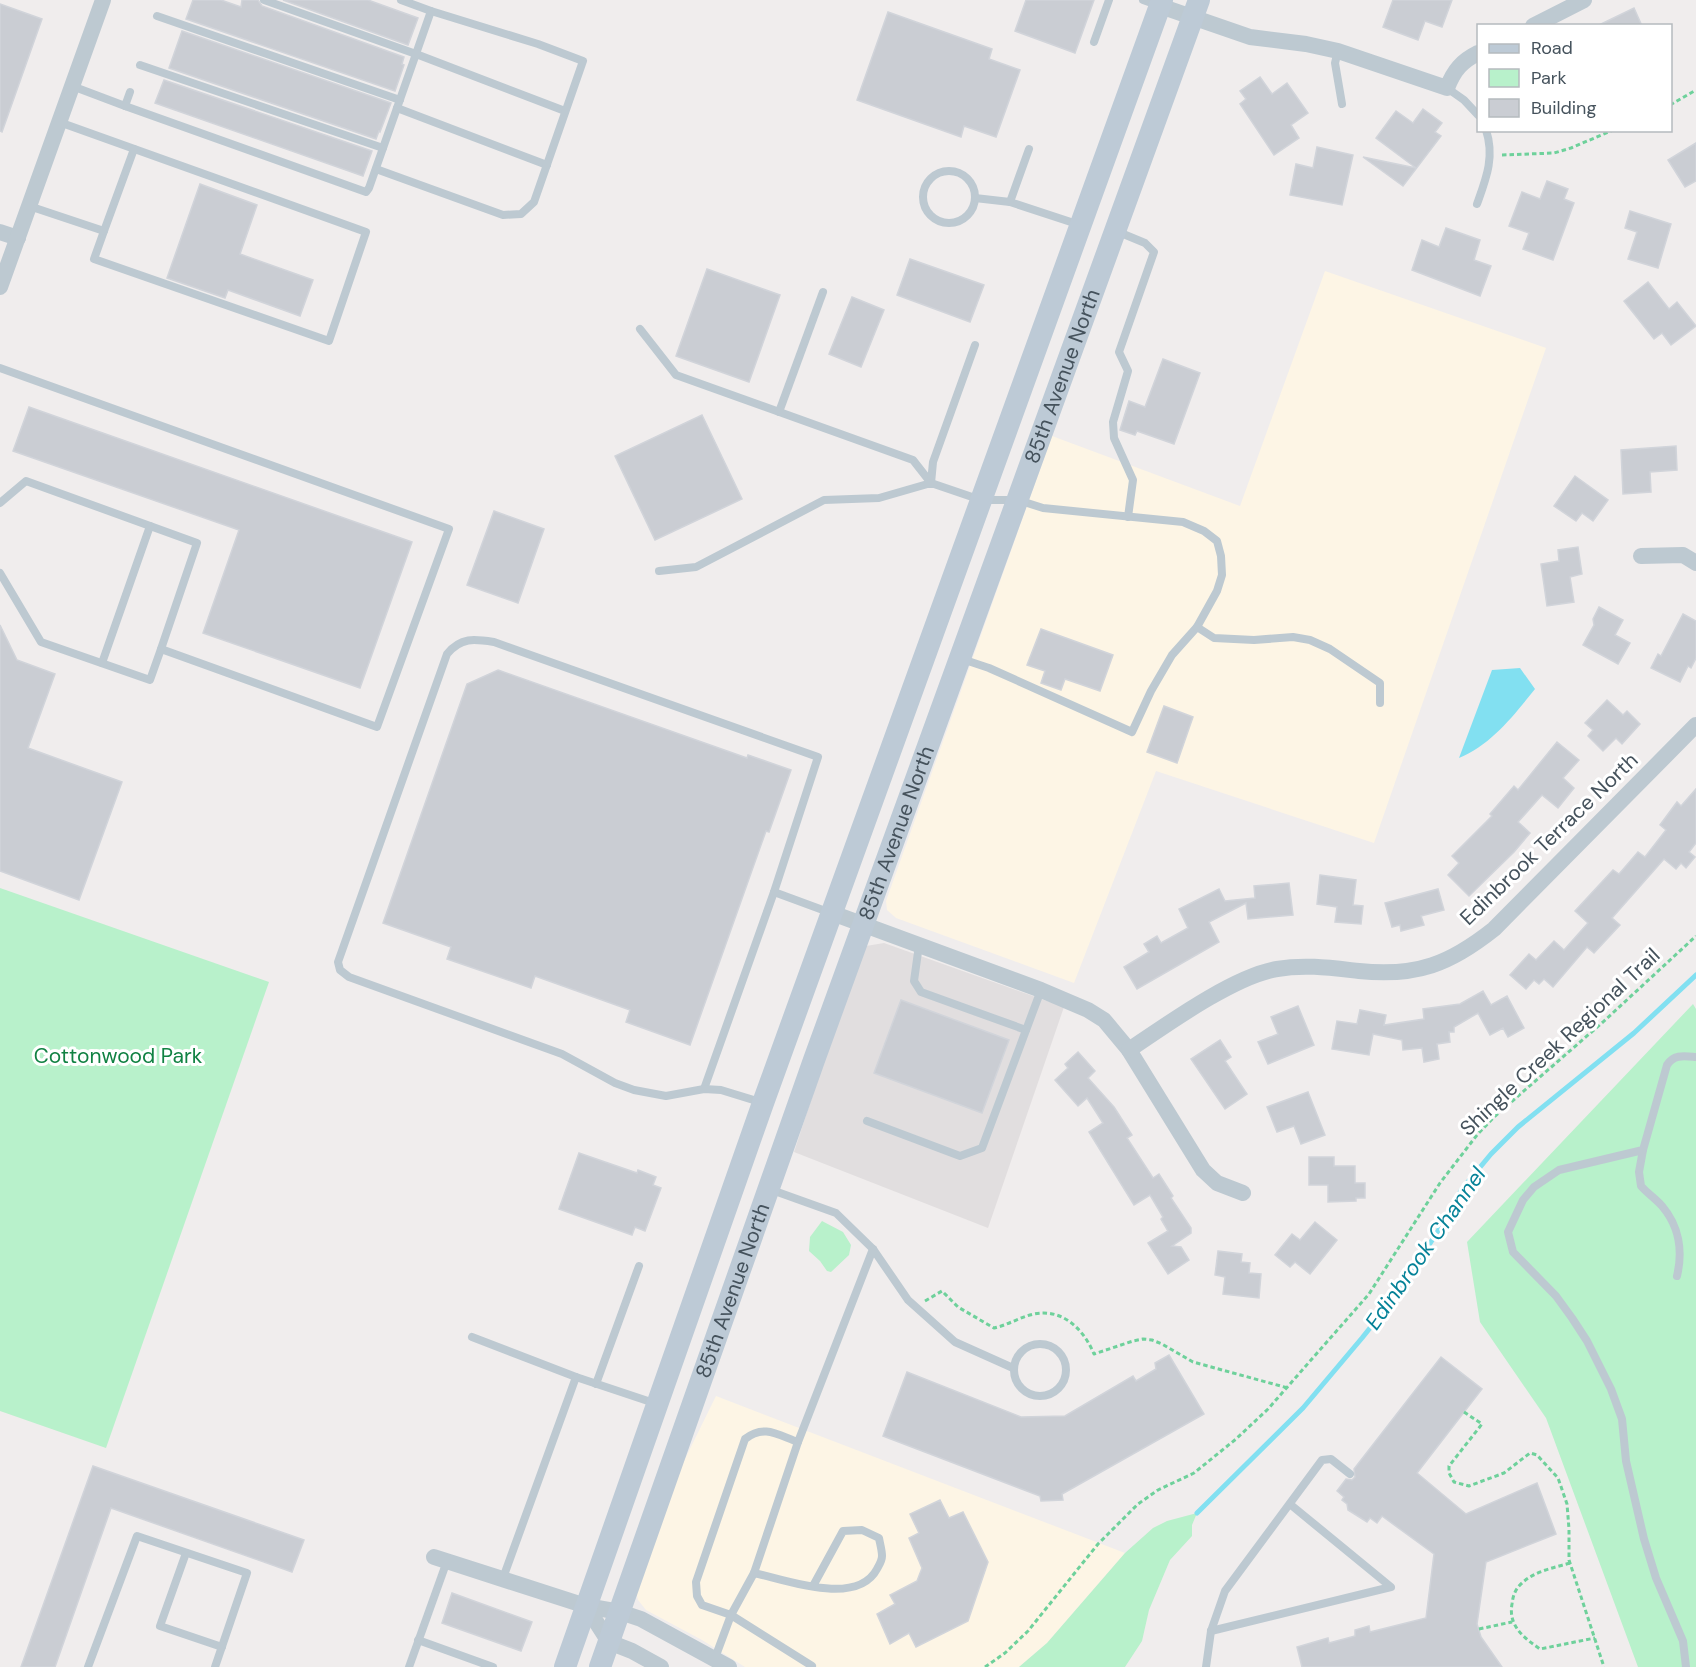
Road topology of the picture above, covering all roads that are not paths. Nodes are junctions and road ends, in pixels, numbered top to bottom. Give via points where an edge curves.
1 (103, 0) edge
2 (264, 0) edge
3 (401, 0) edge
4 (1109, 0) edge
5 (1584, 0) edge
6 (1155, 2) edge
7 (1196, 9) edge
8 (431, 11) junction
9 (157, 16) dead end
10 (1537, 24) edge
11 (1095, 42) dead end
12 (1338, 51) junction
13 (416, 54) junction
14 (1477, 54) edge
15 (140, 65) dead end
16 (72, 86) junction
17 (1447, 88) junction
18 (130, 92) dead end
19 (399, 104) junction
20 (1342, 104) dead end
21 (125, 106) junction
22 (566, 111) junction
23 (1477, 113) edge
24 (59, 122) junction
25 (1486, 132) edge
26 (383, 148) junction
27 (134, 149) junction
28 (1029, 150) dead end
29 (547, 165) junction
30 (376, 169) junction
31 (975, 198) junction
32 (1010, 202) junction
33 (1477, 204) dead end
34 (29, 206) junction
35 (1080, 225) junction
36 (104, 231) junction
37 (1116, 231) junction
38 (0, 232) edge
39 (18, 238) junction
40 (0, 287) edge
41 (823, 292) dead end
42 (640, 328) dead end
43 (975, 345) dead end
44 (0, 368) edge
45 (778, 411) junction
46 (931, 483) junction
47 (981, 500) junction
48 (1018, 500) junction
49 (0, 503) edge
50 (1128, 517) junction
51 (150, 526) junction
52 (1641, 556) dead end
53 (1696, 563) edge
54 (659, 572) dead end
55 (0, 573) edge
56 (1197, 627) junction
57 (161, 650) junction
58 (960, 658) junction
59 (102, 663) junction
60 (1380, 703) dead end
61 (1696, 725) edge
62 (774, 892) junction
63 (832, 913) junction
64 (864, 924) junction
65 (919, 945) junction
66 (1041, 990) junction
67 (1026, 1030) junction
68 (1129, 1050) junction
69 (1696, 1057) edge
70 (704, 1089) junction
71 (763, 1103) junction
72 (867, 1121) dead end
73 (1643, 1150) junction
74 (768, 1189) junction
75 (1243, 1193) dead end
76 (873, 1249) junction
77 (639, 1266) dead end
78 (1677, 1276) dead end
79 (472, 1337) dead end
80 (1013, 1368) junction
81 (576, 1377) junction
82 (596, 1384) junction
83 (657, 1404) junction
84 (798, 1442) junction
85 (1350, 1474) dead end
86 (1290, 1505) junction
87 (186, 1553) junction
88 (440, 1558) joint
89 (754, 1573) junction
90 (502, 1578) junction
91 (813, 1586) junction
92 (586, 1606) junction
93 (620, 1612) junction
94 (731, 1615) junction
95 (1211, 1631) junction
96 (418, 1640) junction
97 (609, 1642) junction
98 (222, 1647) junction
99 (718, 1664) edge
100 (812, 1666) edge
101 (88, 1667) edge
102 (215, 1667) edge
103 (409, 1667) edge
104 (493, 1667) edge
105 (565, 1667) edge
106 (600, 1667) edge
107 (661, 1667) edge
108 (1206, 1667) edge
109 (1686, 1667) edge

1 - 16 street
2 - 13 lane
3 - 8 lane
4 - 11 lane
5 - 10 street
6 - 7 street
6 - 35 main road, 85th Avenue North
7 - 12 street via 1251,37
7 - 37 main road, 85th Avenue North
8 - 13 lane
8 - 22 lane via 583,61
9 - 19 lane
12 - 17 street
12 - 20 lane via 1335,63
13 - 19 lane
13 - 22 lane
14 - 17 street via 1459,64
15 - 26 lane
16 - 21 lane
16 - 24 street
17 - 23 lane
18 - 21 lane
19 - 26 lane
19 - 29 lane
21 - 30 lane via 366,192
22 - 29 lane
24 - 27 lane
24 - 34 street
25 - 33 lane via 1491,155
26 - 30 lane
27 - 36 lane
27 - 36 lane via 366,232 329,341 94,259
28 - 32 lane
29 - 30 lane via 534,202 521,214 503,215
31 - 31 lane via 971,183 951,171 929,180 923,196 928,213 943,222 961,220 973,207
31 - 32 lane
32 - 35 lane
34 - 36 lane
34 - 39 street
35 - 47 main road, 85th Avenue North
37 - 48 main road, 85th Avenue North
37 - 50 lane via 1145,243 1155,252 1119,352 1128,371 1113,422 1114,438 1133,480
38 - 39 street
39 - 40 street
41 - 45 lane
42 - 45 lane via 676,375
43 - 46 lane via 933,462
44 - 57 lane via 449,530 377,727
45 - 46 lane via 913,460
46 - 47 lane
46 - 54 lane via 879,498 824,501 696,567
47 - 48 lane
47 - 63 main road, 85th Avenue North
48 - 50 lane via 1043,508
48 - 58 main road, 85th Avenue North
49 - 51 lane via 26,481
50 - 56 lane via 1183,522 1217,541 1222,575
51 - 57 lane via 197,543
51 - 59 lane
52 - 53 street via 1683,555
55 - 59 lane via 41,642
56 - 58 lane via 1172,655 1132,732
56 - 60 lane via 1214,639 1310,640 1380,683
57 - 59 lane via 150,680
58 - 64 main road, 85th Avenue North
61 - 68 street, Edinbrook Terrace North via 1494,929 1450,960 1392,973 1302,966 1275,969 1225,990
62 - 63 lane
62 - 70 lane
62 - 70 lane via 818,757 494,642 456,643 447,654 338,962 340,970 349,977 571,1058 634,1090 666,1096
63 - 64 street
63 - 71 main road, 85th Avenue North
64 - 65 street
64 - 74 main road, 85th Avenue North
65 - 66 street
65 - 67 lane via 914,981 921,992
66 - 67 lane
66 - 68 street via 1104,1020
67 - 72 lane via 982,1148 960,1156
68 - 75 street via 1203,1170 1217,1183
69 - 73 lane via 1671,1059 1667,1065
70 - 71 lane
71 - 83 main road, 85th Avenue North
73 - 78 lane via 1641,1186 1663,1207 1678,1237 1681,1257
73 - 109 lane via 1550,1175 1523,1200 1508,1232 1513,1252 1572,1318 1611,1389 1622,1419 1626,1461 1644,1539 1683,1641
74 - 76 lane via 836,1213
74 - 93 main road, 85th Avenue North
76 - 80 lane via 908,1300 955,1342
76 - 84 lane
77 - 82 lane
79 - 81 lane
80 - 80 lane via 1018,1385 1041,1396 1057,1389 1065,1374 1058,1351 1042,1344 1034,1344 1020,1353
81 - 82 lane
81 - 90 lane
82 - 83 lane
83 - 92 main road, 85th Avenue North
84 - 89 lane
84 - 94 lane via 769,1431 755,1431 745,1439 696,1582 702,1605
85 - 86 lane via 1331,1459 1322,1460
86 - 95 lane via 1225,1591
86 - 95 lane via 1391,1587
87 - 98 lane via 247,1573
87 - 98 lane via 160,1626
87 - 101 lane via 137,1536
88 - 90 street
88 - 96 lane
89 - 91 lane
89 - 94 lane
90 - 92 street
91 - 91 lane via 835,1590 856,1587 872,1579 882,1558 879,1538 862,1530 843,1530
92 - 93 street
92 - 97 street
92 - 105 main road, 85th Avenue North
93 - 97 main road, 85th Avenue North
93 - 99 street via 640,1618
94 - 99 lane
94 - 100 lane
95 - 108 lane
96 - 103 lane
96 - 104 lane
97 - 106 main road, 85th Avenue North
97 - 107 street
98 - 102 lane

